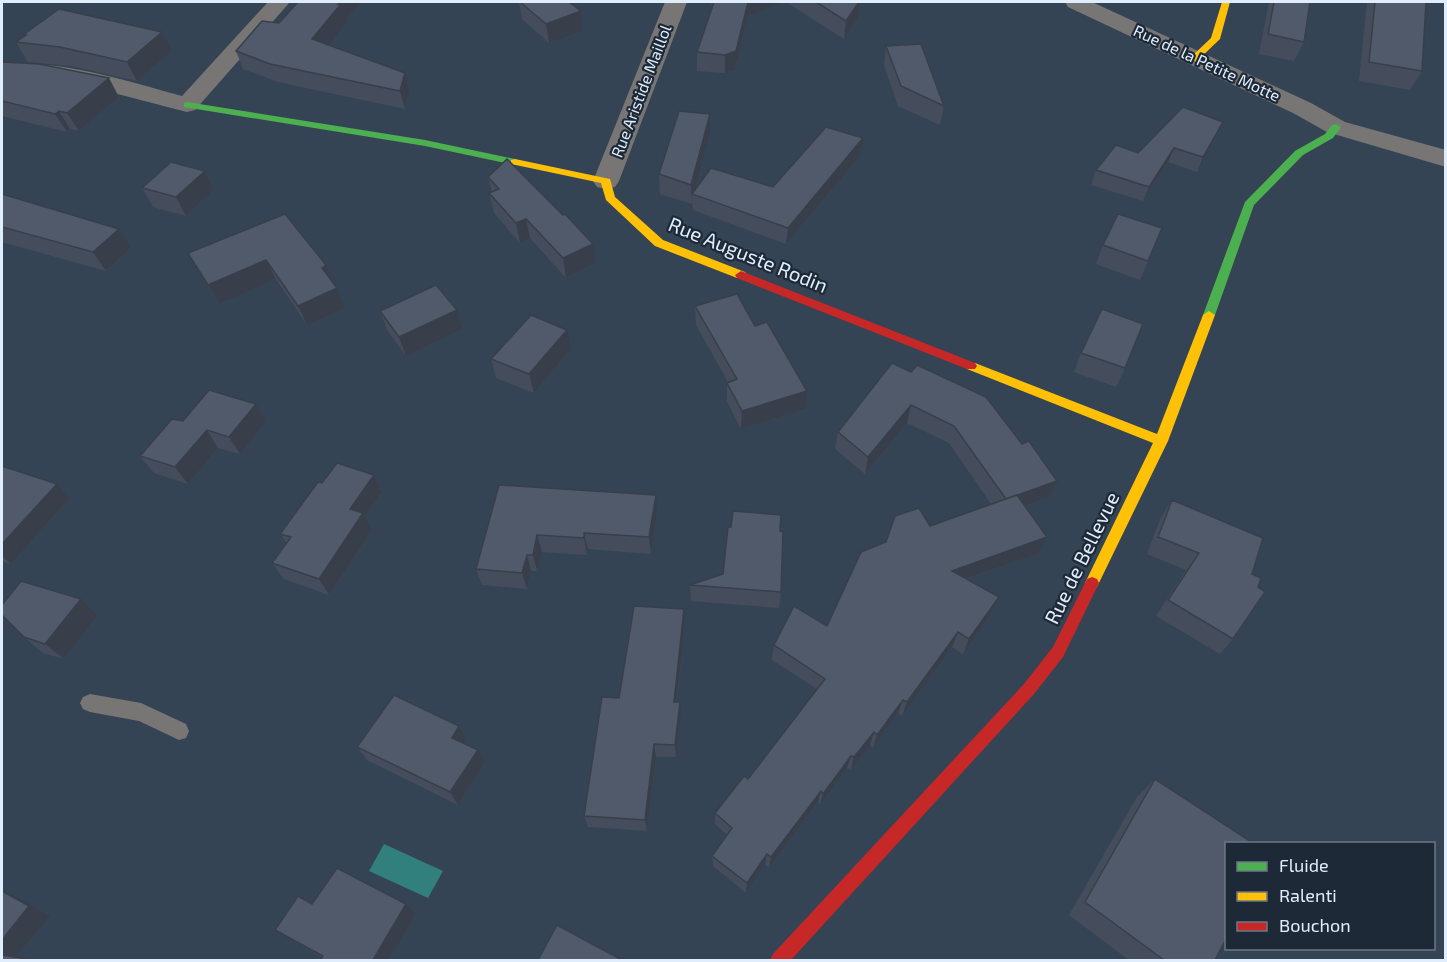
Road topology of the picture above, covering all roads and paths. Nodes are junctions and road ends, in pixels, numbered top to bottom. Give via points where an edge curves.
1 (279, 2) edge
2 (676, 2) edge
3 (1076, 2) edge
4 (1226, 2) edge
5 (1194, 58) junction
6 (2, 71) edge
7 (187, 105) junction
8 (1336, 128) junction
9 (1441, 150) edge
10 (606, 181) junction
11 (1161, 441) junction
12 (90, 703) dead end
13 (179, 731) dead end
14 (779, 960) edge

1 - 7 street
2 - 10 street, Rue Aristide Maillol
3 - 5 street, Rue de la Petite Motte
4 - 5 street via 1215,39
5 - 8 street, Rue de la Petite Motte
6 - 7 street via 37,69
7 - 10 street via 425,143
8 - 9 street, Rue de la Petite Motte
8 - 11 street, Rue de Bellevue via 1299,153 1248,204
10 - 11 street, Rue Auguste Rodin via 610,198 659,243
11 - 14 street, Rue de Bellevue via 1058,652 1029,689
12 - 13 lane via 141,712

